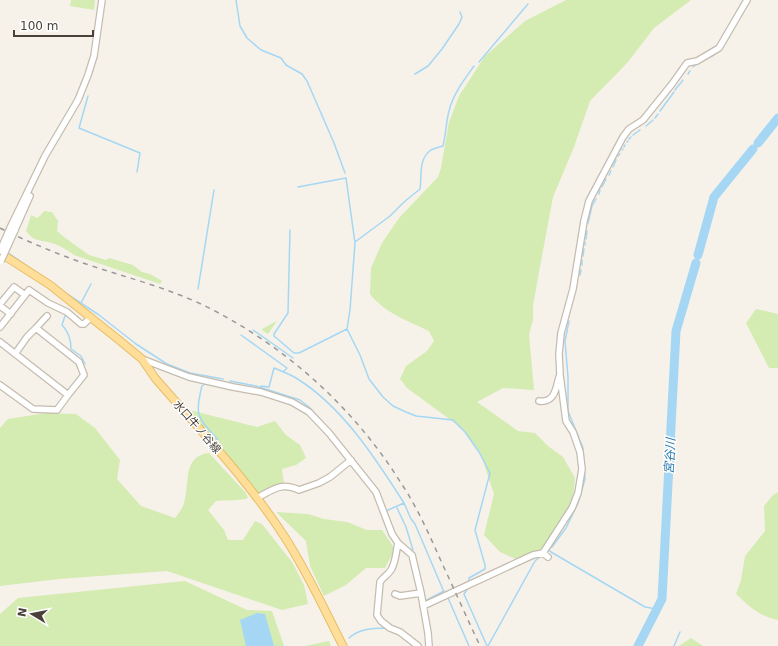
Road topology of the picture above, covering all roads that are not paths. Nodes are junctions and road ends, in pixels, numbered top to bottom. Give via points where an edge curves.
1 (102, 0) edge
2 (747, 0) edge
3 (13, 229) junction
4 (0, 252) edge
5 (1, 263) edge
6 (25, 295) junction
7 (0, 305) edge
8 (11, 314) junction
9 (47, 316) dead end
10 (90, 318) junction
11 (0, 327) edge
12 (36, 328) junction
13 (0, 342) edge
14 (15, 354) junction
15 (142, 359) junction
16 (560, 375) junction
17 (0, 384) edge
18 (68, 395) junction
19 (539, 401) dead end
20 (351, 460) junction
21 (257, 498) junction
22 (398, 543) junction
23 (543, 553) junction
24 (548, 557) dead end
25 (421, 593) junction
26 (395, 594) dead end
27 (423, 606) junction
28 (343, 646) edge
29 (418, 646) edge
30 (429, 646) edge

1 - 3 street via 94,56 88,75 78,100 46,156
2 - 16 street via 719,48 697,61 687,63 643,120 623,137 594,188 588,201 573,289 561,333
3 - 4 street, bridge
3 - 5 street, bridge
4 - 10 main road, 水口牛ノ谷線 via 50,285
6 - 7 street via 14,286
6 - 8 street
6 - 10 street via 29,290 67,312 81,324
7 - 8 street
8 - 11 street
9 - 12 street
10 - 15 main road, 水口牛ノ谷線
12 - 14 street
12 - 18 street via 79,362 84,375
13 - 14 street
14 - 18 street
15 - 20 street via 189,377 261,392 292,402 309,412
15 - 21 main road, 水口牛ノ谷線 via 155,378
16 - 19 street via 555,393 550,400
16 - 23 street via 566,421 580,452 582,469 578,493 572,508
17 - 18 street via 33,409 57,410
20 - 21 street via 319,483 299,490 285,486
20 - 22 street via 376,492
21 - 28 main road, 水口牛ノ谷線 via 303,569
22 - 25 street via 412,555
22 - 29 street via 392,569 380,582 377,615 380,621
23 - 24 street
23 - 27 street via 533,555
25 - 26 street via 400,596
25 - 27 street
27 - 30 street

